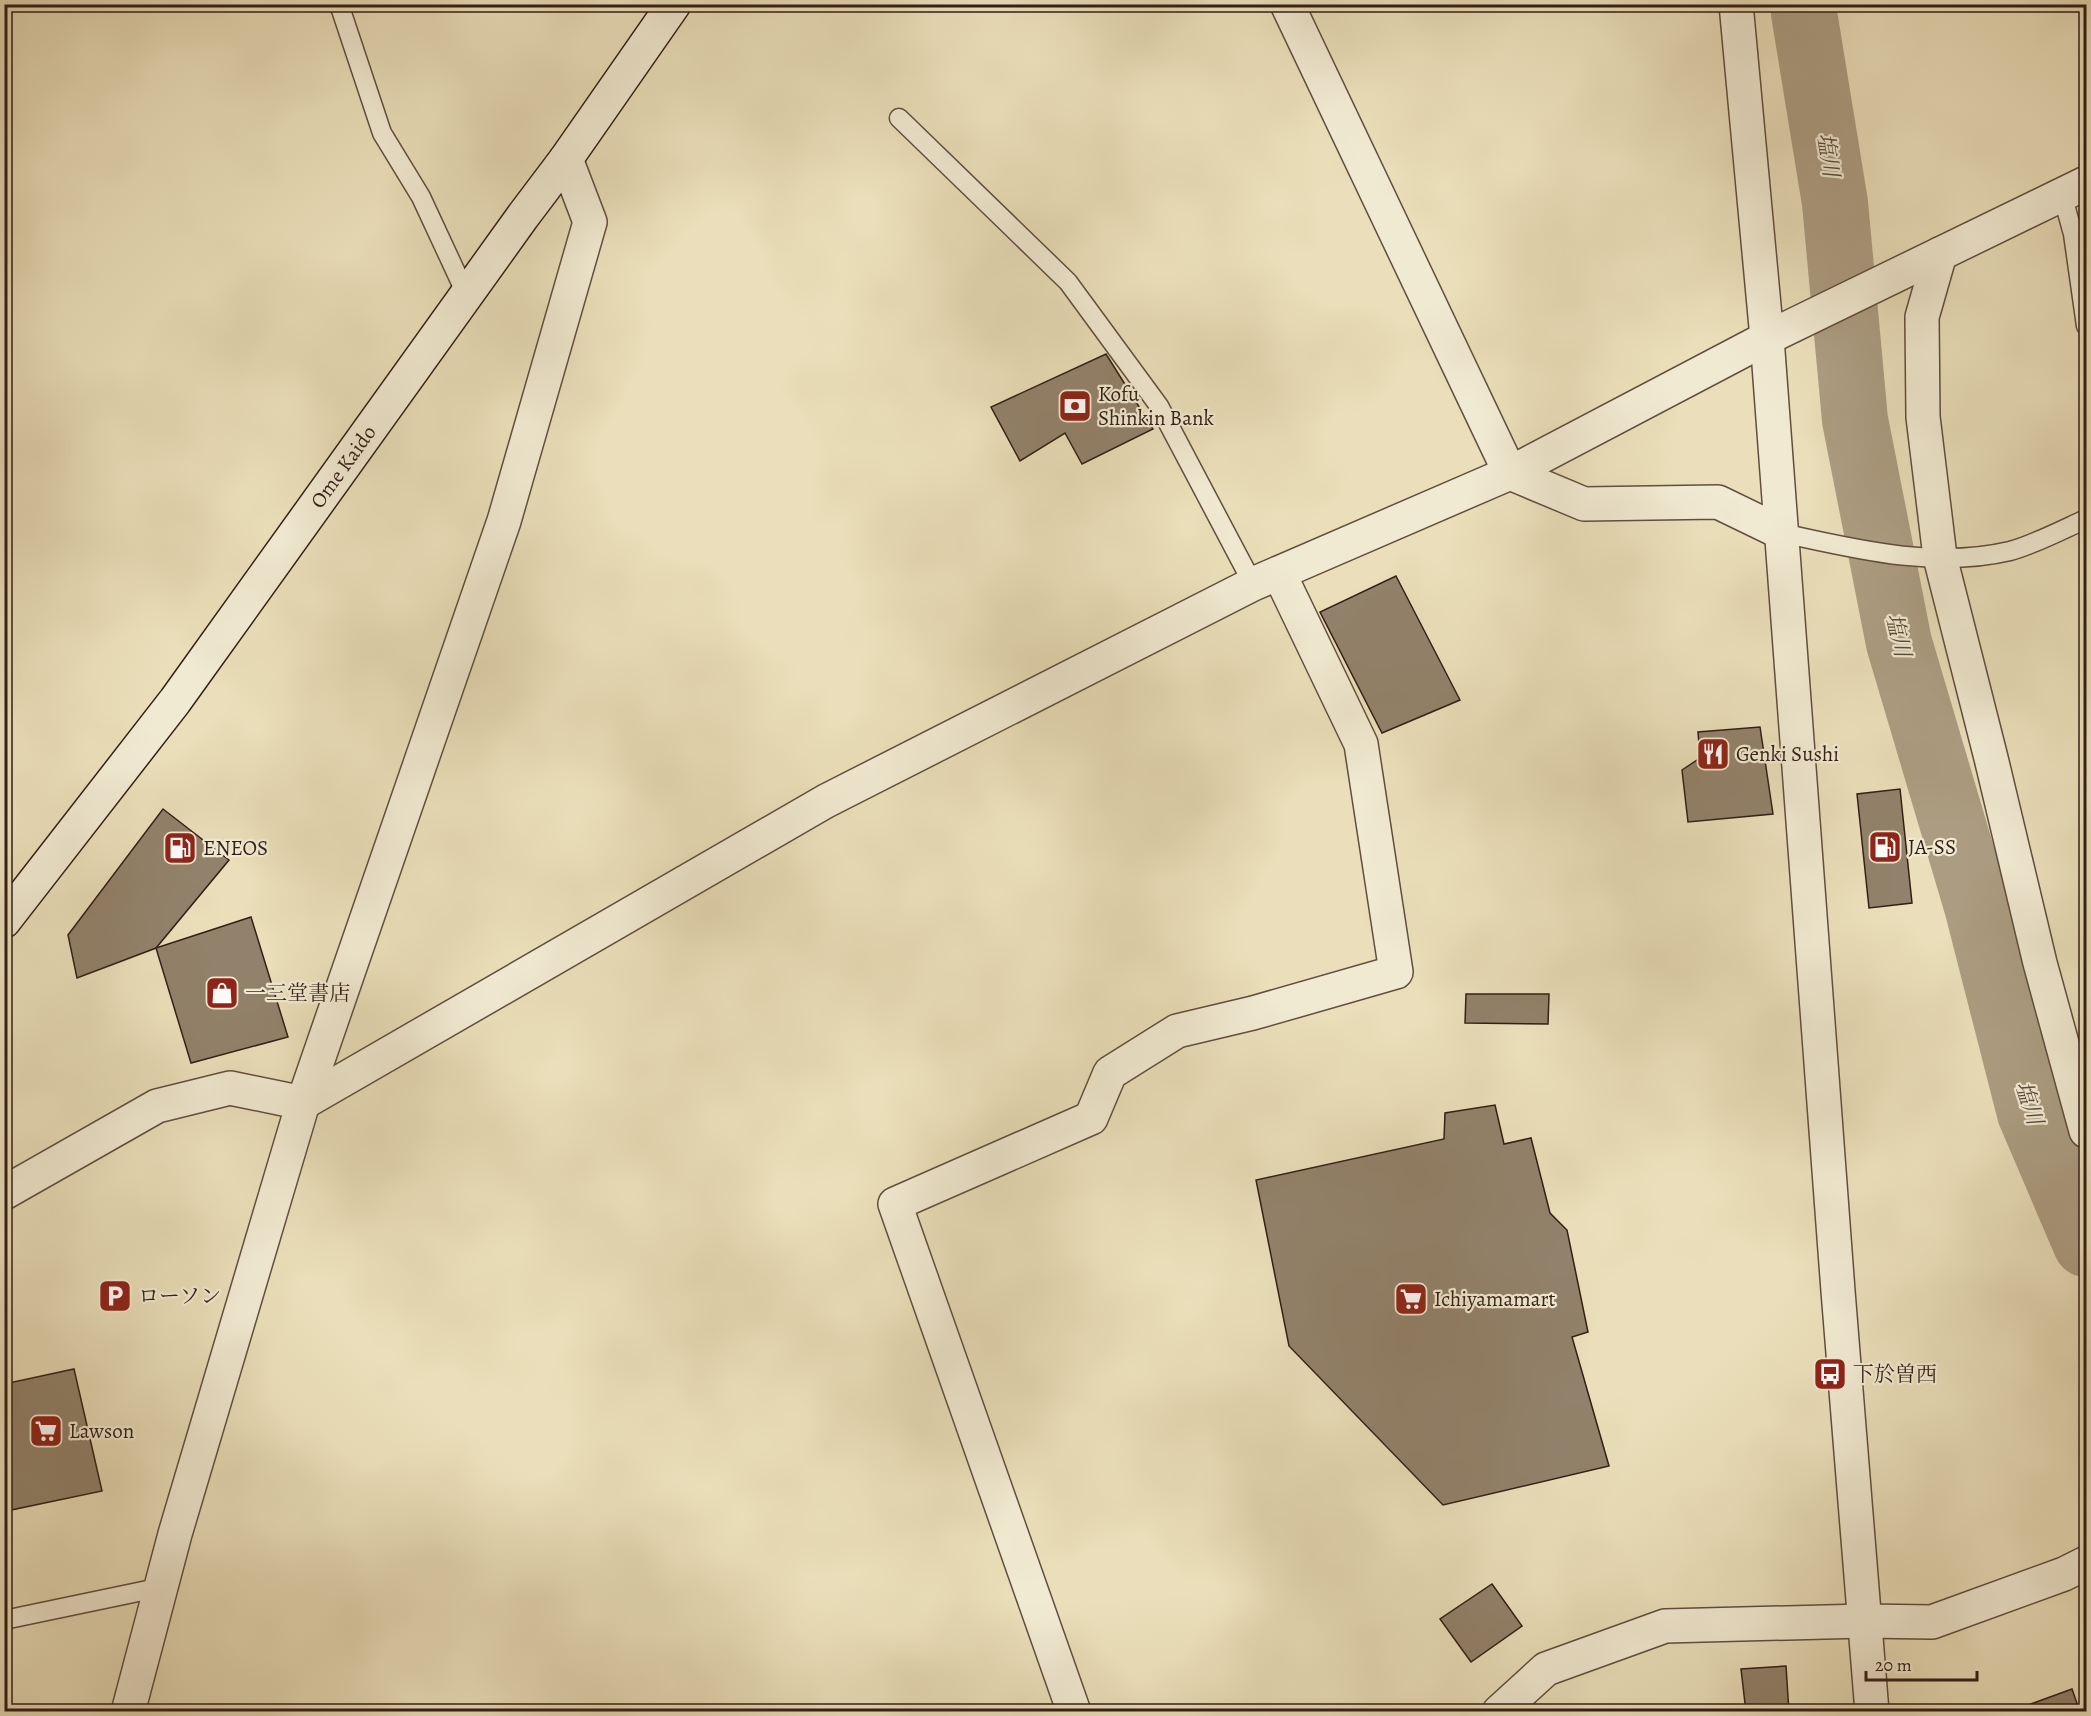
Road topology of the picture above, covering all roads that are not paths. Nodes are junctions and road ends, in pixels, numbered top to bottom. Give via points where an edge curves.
1 (339, 4) edge
2 (674, 4) edge
3 (1287, 4) edge
4 (1736, 4) edge
5 (900, 118) dead end
6 (566, 159) junction
7 (2074, 188) edge
8 (1940, 254) junction
9 (466, 296) junction
10 (2086, 326) edge
11 (1767, 338) junction
12 (1510, 473) junction
13 (2086, 519) edge
14 (1782, 532) junction
15 (1940, 557) junction
16 (1266, 579) junction
17 (4, 921) edge
18 (303, 1103) junction
19 (2086, 1131) edge
20 (4, 1193) edge
21 (2086, 1563) edge
22 (162, 1587) junction
23 (4, 1620) edge
24 (1864, 1621) junction
25 (128, 1712) edge
26 (1074, 1712) edge
27 (1499, 1712) edge
28 (1872, 1712) edge

1 - 9 lane via 382,133 421,197
2 - 6 street, Ome Kaido
3 - 12 street
4 - 11 street
5 - 16 lane via 1068,282 1159,406
6 - 9 street, Ome Kaido
6 - 18 street via 590,222 504,521
7 - 8 street
7 - 10 lane via 2073,234
8 - 11 street
8 - 15 street via 1922,317 1923,417
9 - 17 street, Ome Kaido via 175,701
11 - 12 street
11 - 14 street
12 - 14 street via 1584,504 1718,501
12 - 16 street
13 - 15 lane via 2011,550
14 - 15 lane via 1873,552
14 - 24 street
15 - 19 street via 2040,963
16 - 18 street via 826,801
16 - 26 street via 1361,744 1396,972 1176,1031 1110,1073 1091,1118 895,1204
18 - 20 street via 230,1088 157,1106
18 - 22 street
21 - 24 street via 1932,1622
22 - 23 lane
22 - 25 street
24 - 27 street via 1665,1626 1546,1669
24 - 28 street

